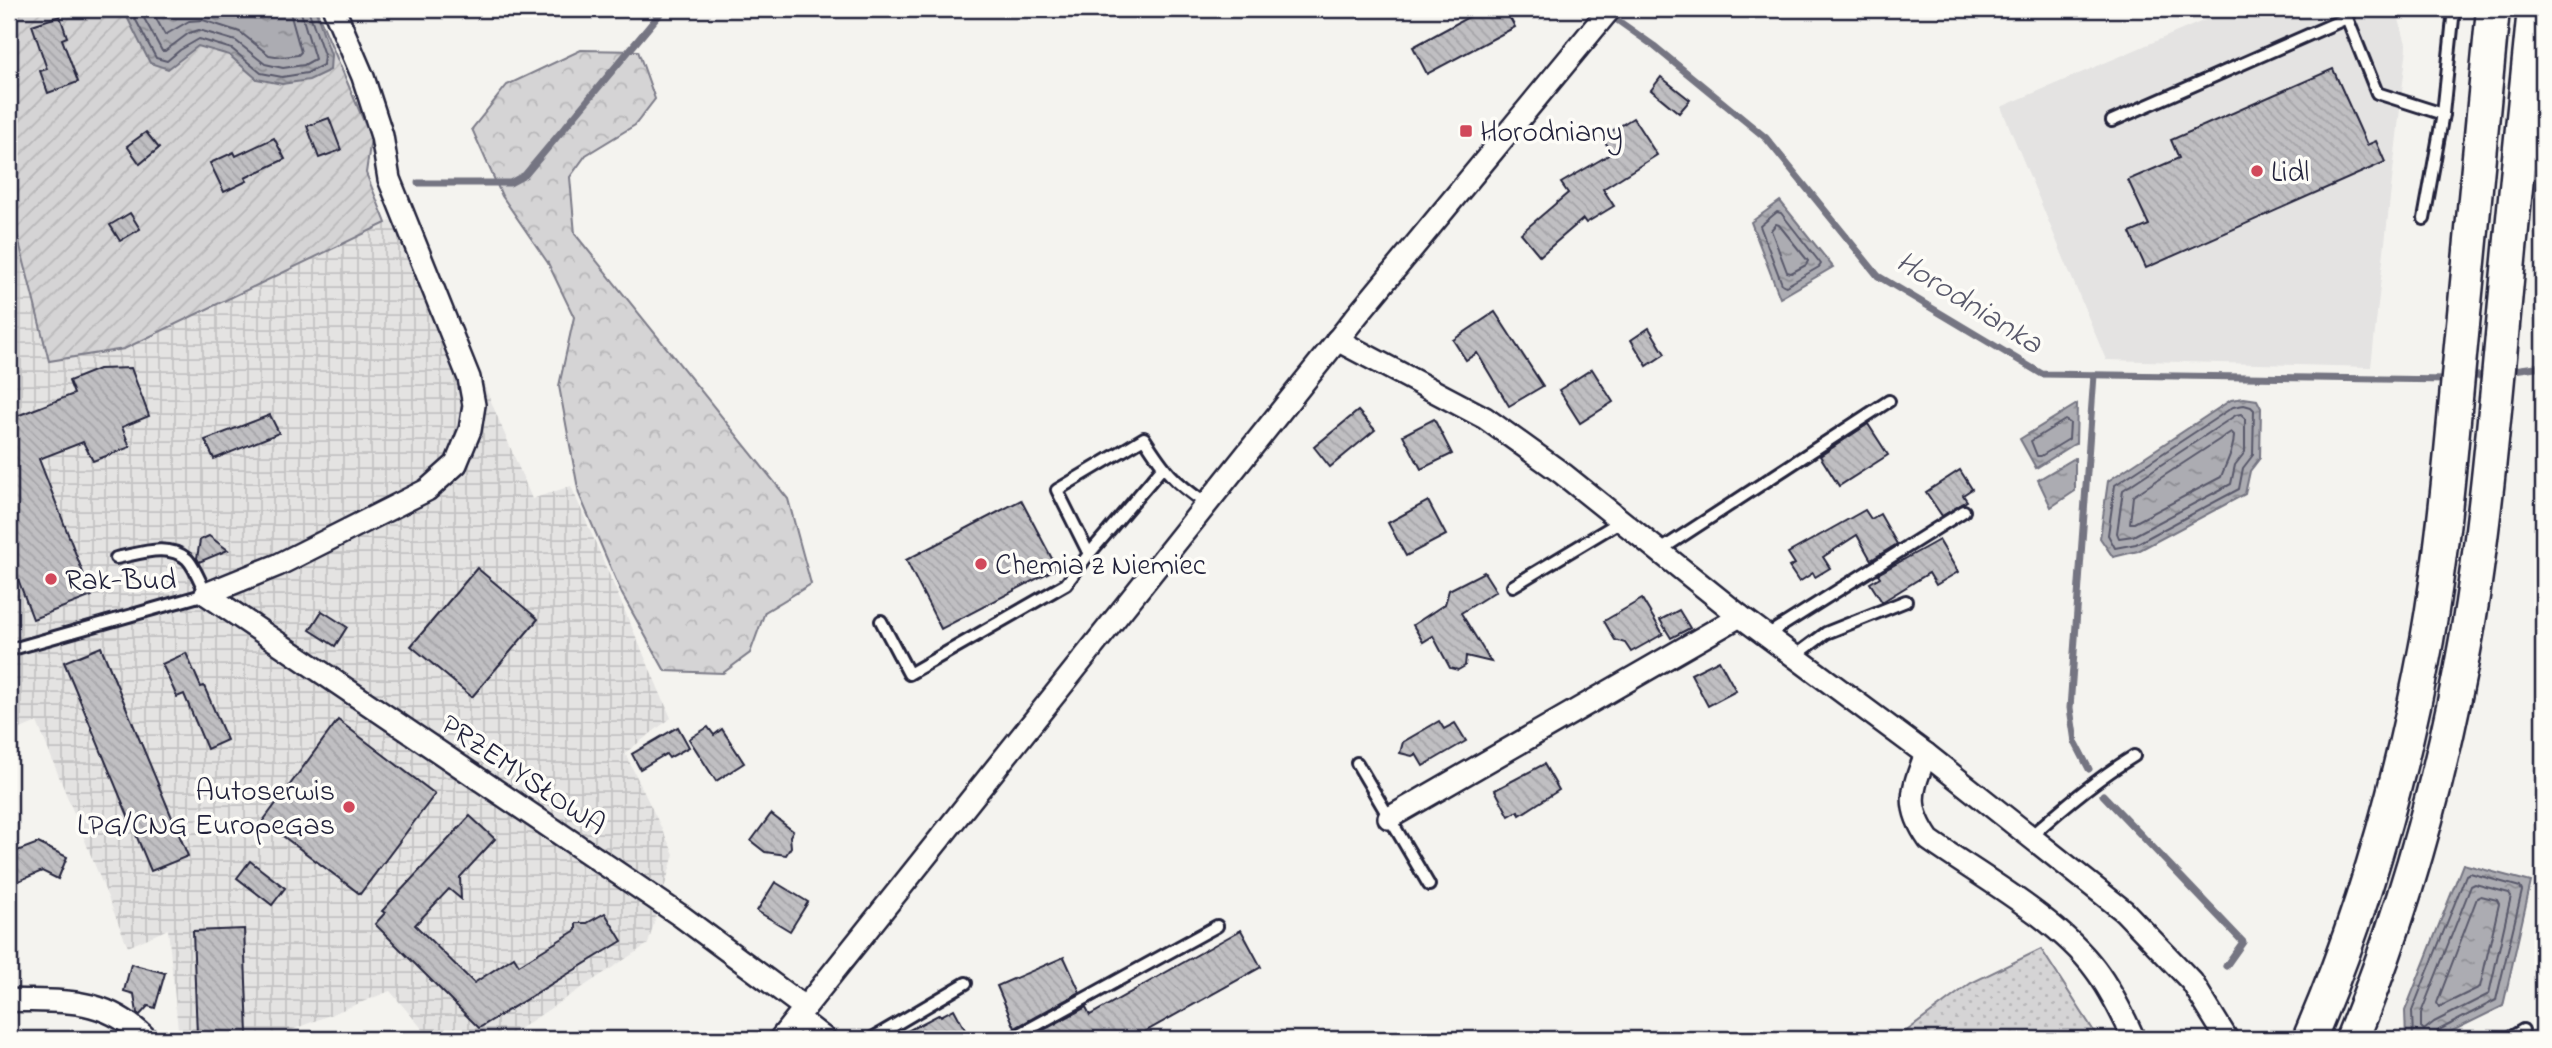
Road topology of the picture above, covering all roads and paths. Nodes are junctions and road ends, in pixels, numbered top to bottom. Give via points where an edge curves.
1 (334, 9) edge
2 (1610, 9) edge
3 (2454, 9) edge
4 (2493, 9) edge
5 (2534, 9) edge
6 (2443, 114) junction
7 (2112, 121) dead end
8 (2424, 219) dead end
9 (1337, 340) junction
10 (1889, 401) dead end
11 (1162, 467) junction
12 (1205, 503) junction
13 (1964, 511) dead end
14 (1621, 521) junction
15 (1659, 551) junction
16 (1089, 554) junction
17 (116, 558) dead end
18 (1513, 586) dead end
19 (206, 594) junction
20 (1906, 601) dead end
21 (1740, 616) junction
22 (881, 621) dead end
23 (1767, 635) junction
24 (9, 650) edge
25 (1795, 656) junction
26 (1926, 754) junction
27 (2134, 756) dead end
28 (1357, 763) dead end
29 (1389, 818) junction
30 (2030, 837) junction
31 (1429, 885) dead end
32 (1217, 926) dead end
33 (966, 984) dead end
34 (9, 1000) edge
35 (802, 1013) junction
36 (2523, 1030) dead end
37 (2226, 1037) edge
38 (147, 1039) edge
39 (780, 1039) edge
40 (825, 1039) edge
41 (871, 1039) edge
42 (1011, 1039) edge
43 (2134, 1039) edge
44 (2309, 1039) edge
45 (2352, 1039) edge
46 (2508, 1039) edge

1 - 19 street via 363,77 382,136 389,179 469,378 474,405 470,430 456,464 428,490 278,565
2 - 9 street
3 - 6 lane
4 - 44 main road via 2453,431 2429,625 2375,859
5 - 45 main road via 2481,543 2467,634 2415,862
6 - 7 lane via 2377,93 2347,18
6 - 8 lane
9 - 12 street
9 - 14 street via 1485,418
10 - 15 lane
11 - 12 lane
11 - 16 lane
11 - 16 lane via 1144,438 1057,490
12 - 35 street
13 - 23 lane
14 - 15 street
14 - 18 lane
15 - 21 street
16 - 22 lane via 1066,584 909,674
17 - 19 lane via 163,549 178,554 188,560
19 - 24 lane
19 - 35 street, PRZEMYSŁOWA via 681,916
20 - 25 lane via 1826,633
21 - 23 street
21 - 29 street
23 - 25 street
25 - 26 street
26 - 30 street
26 - 43 street via 1913,788 1912,805 1929,840 2073,945 2094,968
27 - 30 lane
28 - 29 lane
29 - 31 lane
30 - 37 street via 2124,911 2192,982
32 - 42 lane
33 - 41 lane
34 - 38 street via 76,1002 104,1008
35 - 39 street
35 - 40 street, PRZEMYSŁOWA
36 - 46 lane

